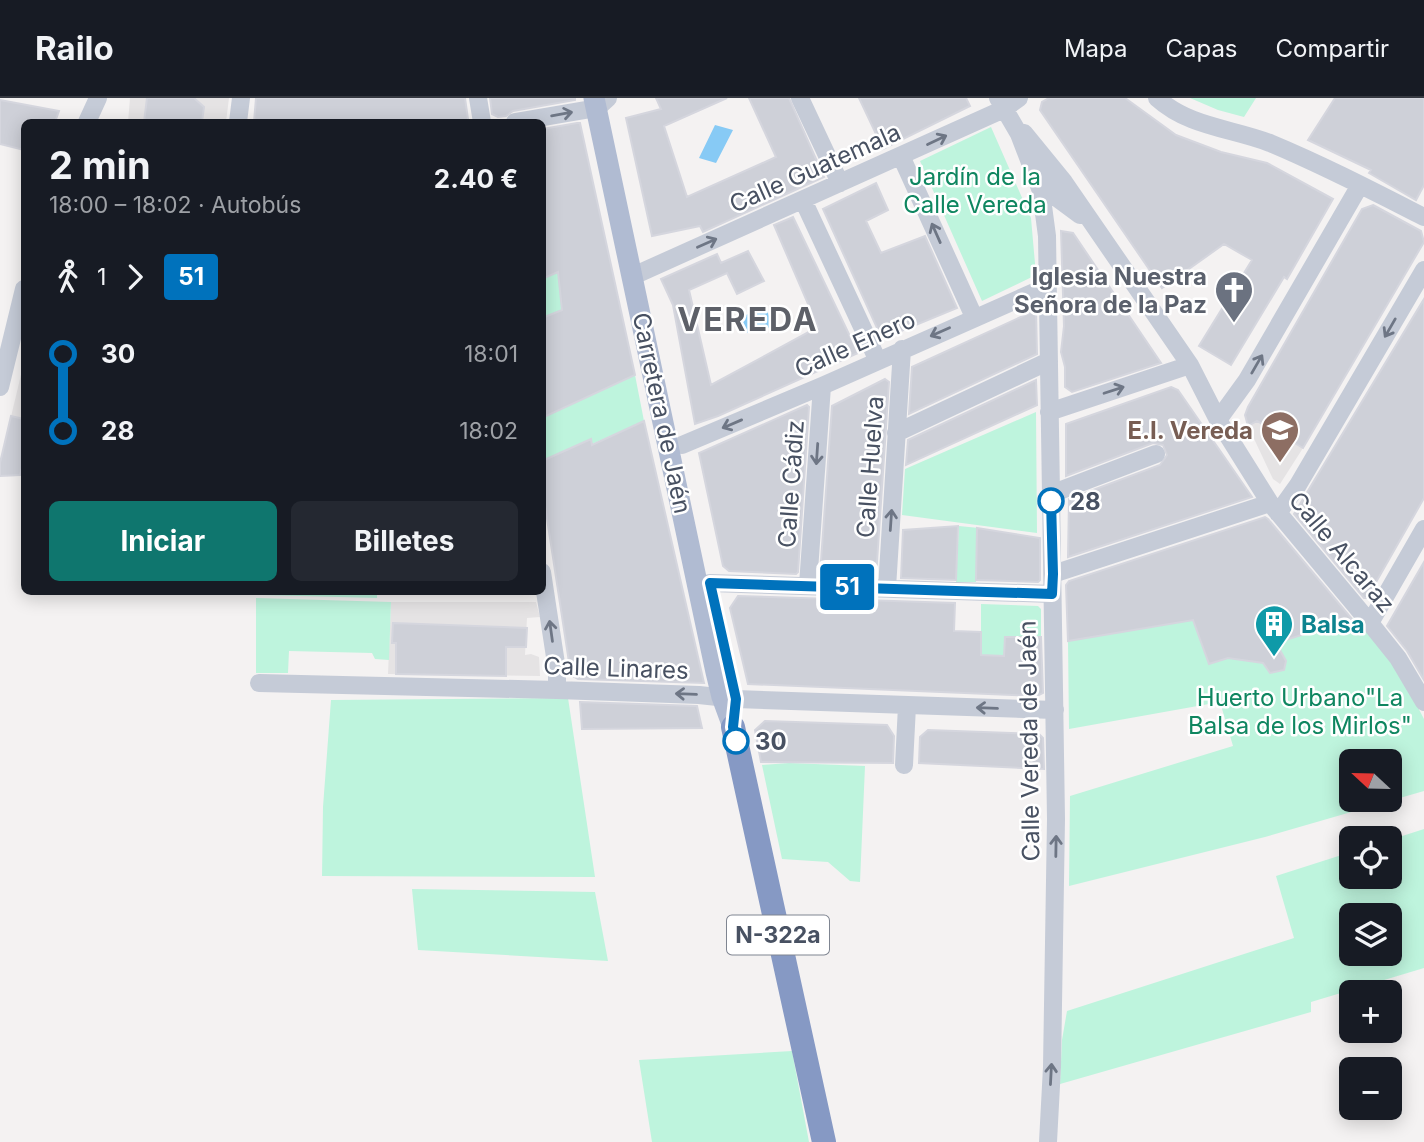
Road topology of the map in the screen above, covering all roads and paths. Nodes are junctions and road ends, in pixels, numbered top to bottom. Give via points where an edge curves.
1 (98, 98) edge
2 (241, 98) edge
3 (478, 98) edge
4 (800, 98) edge
5 (1157, 98) edge
6 (602, 100) edge
7 (1007, 102) edge
8 (88, 119) edge
9 (238, 119) edge
10 (482, 119) edge
11 (527, 119) edge
12 (901, 156) junction
13 (1033, 170) junction
14 (840, 183) junction
15 (1360, 185) junction
16 (803, 200) junction
17 (1424, 218) edge
18 (1089, 220) junction
19 (1047, 236) junction
20 (1424, 270) edge
21 (639, 273) junction
22 (1048, 286) junction
23 (21, 301) edge
24 (974, 317) junction
25 (902, 349) junction
26 (878, 360) junction
27 (1049, 361) junction
28 (1190, 365) junction
29 (822, 386) junction
30 (0, 387) edge
31 (1049, 412) junction
32 (1219, 420) junction
33 (896, 433) junction
34 (682, 445) junction
35 (1156, 454) dead end
36 (1051, 494) junction
37 (1274, 508) junction
38 (1424, 529) edge
39 (1053, 574) junction
40 (710, 583) junction
41 (808, 585) junction
42 (887, 588) junction
43 (1052, 594) junction
44 (545, 595) edge
45 (1370, 623) junction
46 (259, 683) dead end
47 (557, 690) junction
48 (729, 698) junction
49 (1424, 702) edge
50 (907, 706) junction
51 (1055, 710) junction
52 (733, 727) joint
53 (904, 765) dead end
54 (824, 1142) edge
55 (1048, 1142) edge

1 - 8 street
2 - 9 street
3 - 10 street
4 - 14 street
5 - 15 street via 1176,113 1267,142
11 -> 6 street
6 - 21 main road, Carretera de Jaén
12 -> 7 street, Calle Guatemala
7 - 13 street, Calle Vereda de Jaén
7 - 18 street, Calle Alcaraz
12 - 14 street, Calle Guatemala
24 -> 12 street
13 - 18 street, Calle Alcaraz via 1057,198
13 - 19 street, Calle Vereda de Jaén
14 - 16 street, Calle Guatemala
15 - 17 street
32 -> 15 street
21 -> 16 street, Calle Guatemala
16 - 26 street
18 - 19 street via 1062,218 1051,224
18 - 28 street, Calle Alcaraz
19 - 22 street, Calle Vereda de Jaén
20 -> 37 street via 1298,485
21 - 34 main road, Carretera de Jaén
21 - 48 main road, Carretera de Jaén
22 - 24 street, Calle Enero
22 - 27 street, Calle Vereda de Jaén
23 - 30 street
24 -> 25 street, Calle Enero
25 - 26 street, Calle Enero
25 - 33 street, Calle Huelva
26 - 29 street, Calle Enero
27 - 31 street, Calle Vereda de Jaén
27 - 33 street
31 -> 28 street
28 - 32 street, Calle Alcaraz
29 -> 34 street, Calle Enero
29 -> 41 street, Calle Cádiz
31 - 36 street, Calle Vereda de Jaén
32 - 37 street, Calle Alcaraz
42 -> 33 street, Calle Huelva
34 - 40 main road, Carretera de Jaén
35 - 36 street
36 - 39 street, Calle Vereda de Jaén
37 - 39 street
37 - 45 street, Calle Alcaraz
38 - 45 street
39 - 43 street, Calle Vereda de Jaén
40 - 41 street
40 - 48 main road, Carretera de Jaén
41 - 42 street
42 - 43 street
43 - 51 street, Calle Vereda de Jaén
47 -> 44 street
45 - 49 street, Calle Alcaraz
46 - 47 street, Calle Linares
48 -> 47 street, Calle Linares
48 - 50 street, Calle Linares
48 - 52 main road, Carretera de Jaén
51 -> 50 street, Calle Linares
50 - 53 street
55 -> 51 street, Calle Vereda de Jaén
52 - 54 highway, Carretera de Jaén / N-322a

